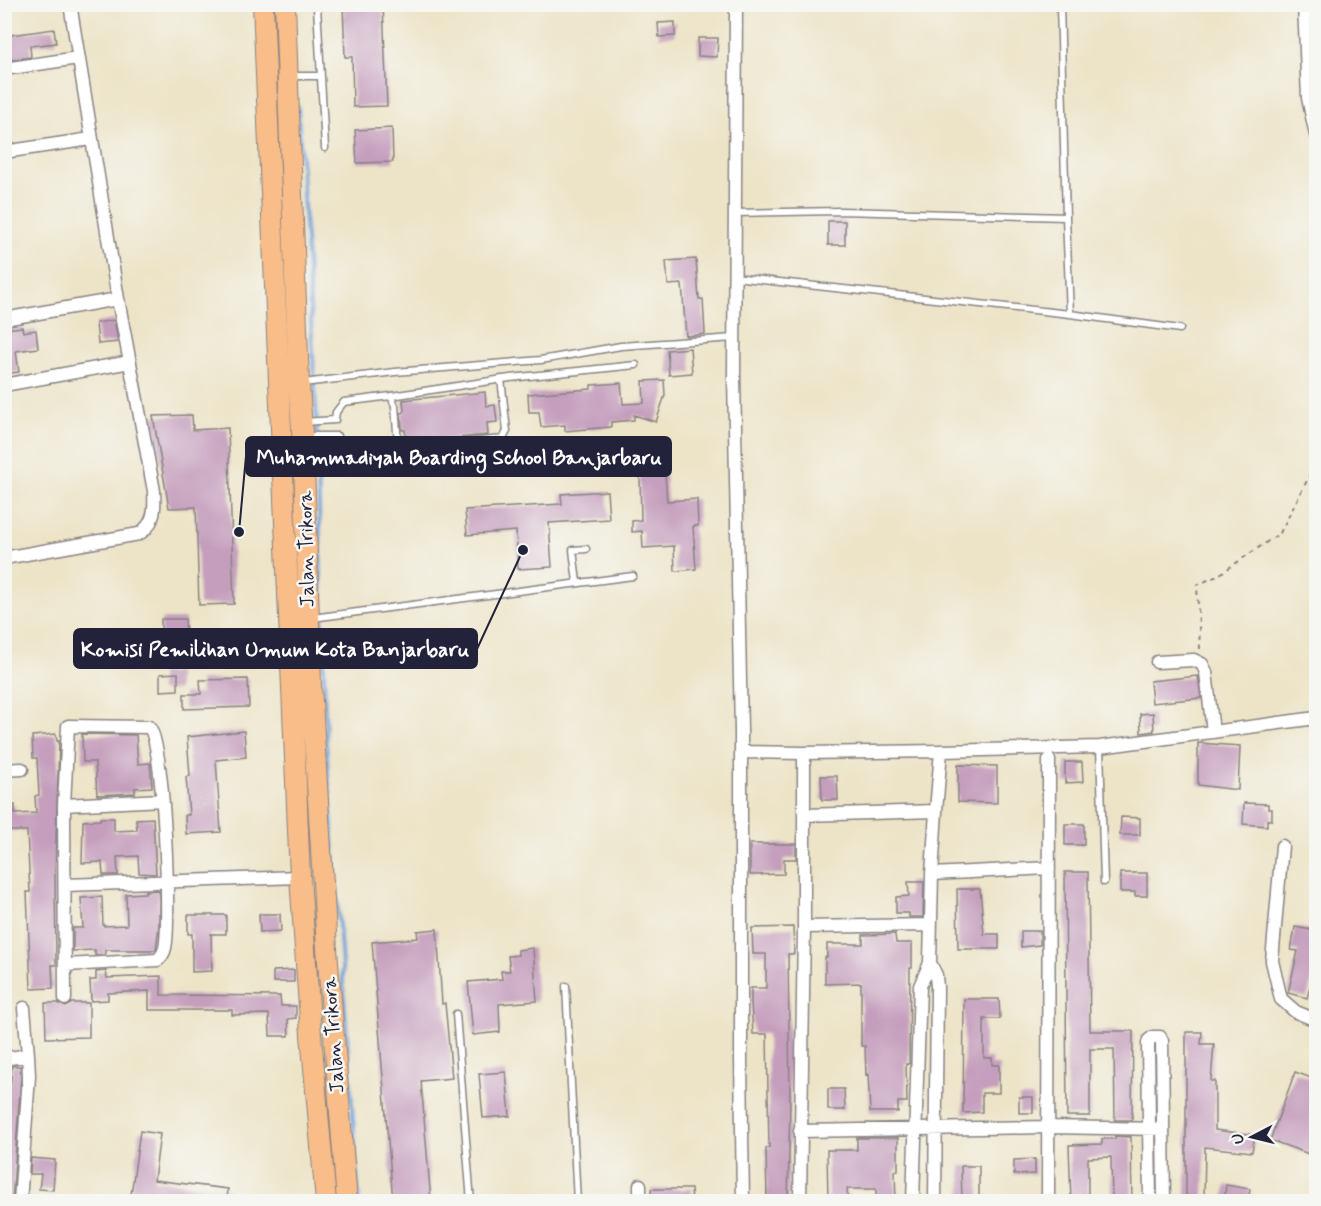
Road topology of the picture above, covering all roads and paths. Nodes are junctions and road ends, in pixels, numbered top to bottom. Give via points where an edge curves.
1 (70, 4) edge
2 (263, 4) edge
3 (285, 4) edge
4 (736, 4) edge
5 (1060, 4) edge
6 (1304, 4) edge
7 (1310, 4) edge
8 (317, 7) dead end
9 (1317, 16) edge
10 (78, 58) junction
11 (4, 69) edge
12 (287, 76) junction
13 (320, 76) junction
14 (1316, 133) edge
15 (91, 139) junction
16 (325, 148) dead end
17 (4, 152) edge
18 (735, 213) junction
19 (1066, 217) junction
20 (734, 277) junction
21 (118, 299) junction
22 (297, 302) junction
23 (276, 303) junction
24 (1070, 314) junction
25 (4, 319) edge
26 (1180, 329) dead end
27 (734, 338) junction
28 (130, 362) junction
29 (636, 365) dead end
30 (501, 379) junction
31 (299, 384) junction
32 (4, 385) edge
33 (391, 396) junction
34 (335, 420) junction
35 (303, 429) junction
36 (337, 436) junction
37 (396, 450) junction
38 (1317, 469) edge
39 (586, 549) dead end
40 (4, 558) edge
41 (633, 576) dead end
42 (577, 582) junction
43 (315, 617) junction
44 (1157, 662) dead end
45 (1202, 664) junction
46 (1317, 718) edge
47 (1214, 732) junction
48 (1100, 747) junction
49 (942, 751) junction
50 (741, 752) junction
51 (804, 753) junction
52 (1049, 760) dead end
53 (22, 769) dead end
54 (4, 770) edge
55 (162, 800) junction
56 (64, 805) junction
57 (936, 811) junction
58 (804, 815) junction
59 (1282, 846) dead end
60 (1049, 868) junction
61 (932, 874) junction
62 (300, 877) junction
63 (167, 882) junction
64 (1104, 882) dead end
65 (65, 885) junction
66 (930, 925) junction
67 (804, 927) junction
68 (930, 963) junction
69 (66, 965) junction
70 (566, 986) dead end
71 (65, 999) dead end
72 (24, 1008) dead end
73 (456, 1014) dead end
74 (1317, 1020) edge
75 (28, 1055) junction
76 (4, 1059) edge
77 (1048, 1127) junction
78 (936, 1128) junction
79 (914, 1129) junction
80 (1148, 1129) junction
81 (1163, 1129) junction
82 (800, 1131) junction
83 (640, 1185) dead end
84 (20, 1202) edge
85 (326, 1202) edge
86 (347, 1202) edge
87 (471, 1202) edge
88 (578, 1202) edge
89 (640, 1202) edge
90 (743, 1202) edge
91 (800, 1202) edge
92 (913, 1202) edge
93 (935, 1202) edge
94 (1048, 1202) edge
95 (1150, 1202) edge
96 (1164, 1202) edge

1 - 10 street
2 - 23 main road, Jalan Trikora
3 - 12 main road, Jalan Trikora
4 - 18 street
5 - 19 lane
6 - 14 street via 1308,98
7 - 9 street
8 - 13 lane
10 - 11 street
10 - 15 street
12 - 13 lane
12 - 22 main road, Jalan Trikora
13 - 16 lane
15 - 17 street
15 - 21 street
18 - 19 lane via 841,211
18 - 20 street
19 - 24 lane
20 - 24 lane
20 - 27 street
21 - 25 street
21 - 28 street
22 - 23 main road
22 - 31 main road, Jalan Trikora
23 - 62 main road, Jalan Trikora
24 - 26 lane
27 - 31 lane via 621,346 541,360
27 - 50 street
28 - 32 street
28 - 40 street via 154,491 154,515 147,530 129,537
29 - 30 lane
30 - 33 lane
30 - 37 lane via 507,431 504,439
31 - 35 main road, Jalan Trikora
33 - 34 lane via 344,402
33 - 37 lane via 395,406
34 - 35 lane
34 - 36 lane
35 - 36 lane
35 - 43 main road, Jalan Trikora
36 - 37 lane via 339,448 351,454
38 - 45 path via 1312,471 1280,533 1197,585
39 - 42 lane via 573,550
41 - 42 lane
42 - 43 lane
43 - 86 main road, Jalan Trikora via 327,949
44 - 45 street via 1194,660
45 - 47 street
46 - 47 street
47 - 48 street
48 - 49 street
48 - 64 lane
49 - 51 street
49 - 57 street
50 - 51 street
50 - 90 street
51 - 58 street
52 - 60 street
53 - 54 street
55 - 56 street
55 - 56 street via 155,737 149,727 68,726
55 - 63 street
56 - 65 street
57 - 58 street
57 - 61 street
58 - 67 street
59 - 74 street via 1272,961 1281,999 1296,1012
60 - 61 street
60 - 77 street
61 - 66 street
62 - 63 street
62 - 85 main road, Jalan Trikora
63 - 65 street
63 - 69 street via 165,950 158,960
65 - 69 street
66 - 67 street
66 - 68 street
67 - 82 street
68 - 78 street via 937,988
68 - 79 street via 920,987
69 - 71 street
70 - 88 lane
72 - 75 street
73 - 87 lane
75 - 76 street
75 - 84 street
77 - 78 street
77 - 80 street
77 - 94 street
78 - 79 street
78 - 93 street
79 - 82 street
79 - 92 street
80 - 81 street
80 - 81 street via 1148,1043 1158,1037 1162,1041
80 - 95 street
81 - 96 street
82 - 91 street
83 - 89 street

